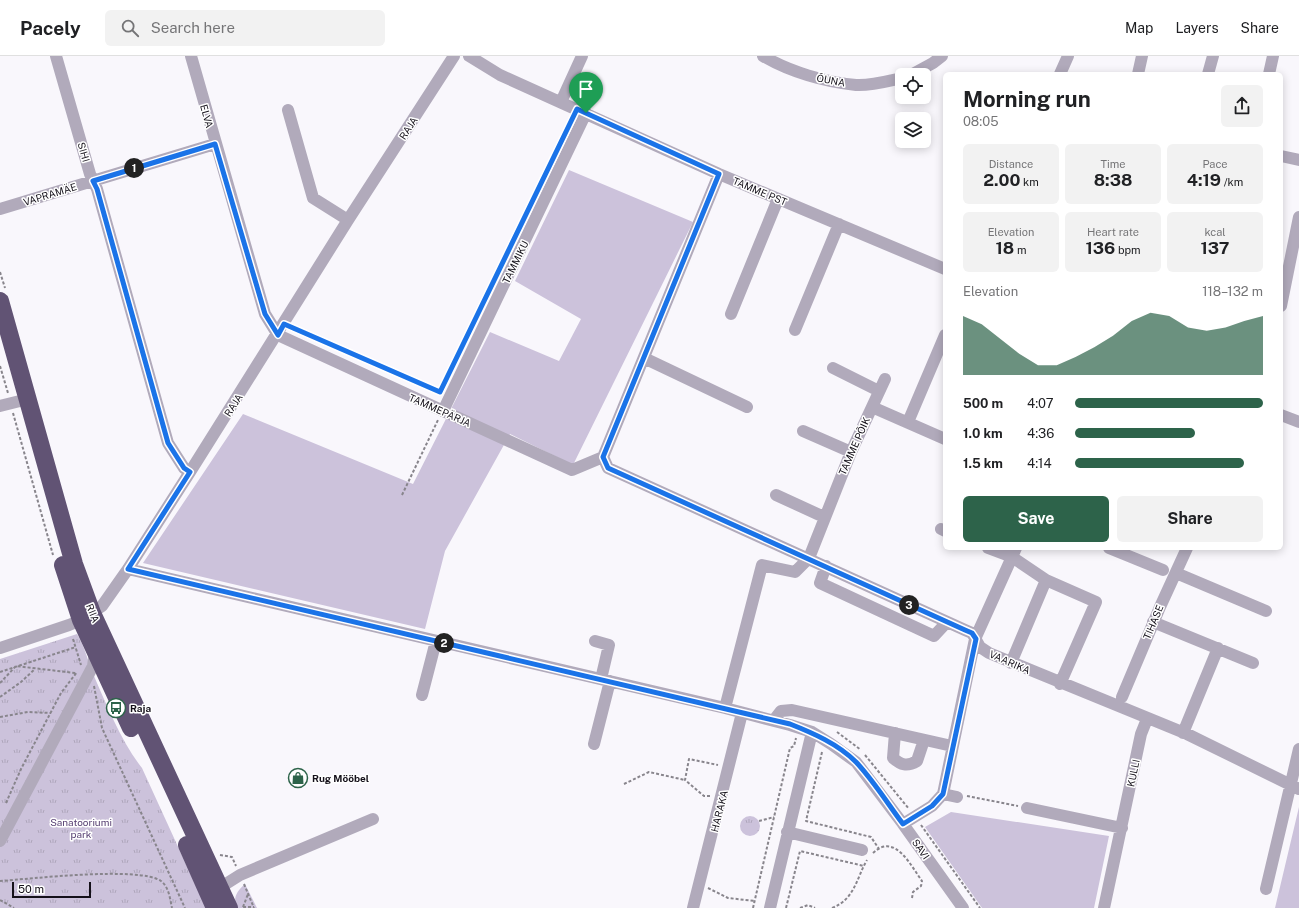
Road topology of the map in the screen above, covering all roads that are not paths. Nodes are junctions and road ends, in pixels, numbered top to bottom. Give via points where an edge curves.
1 (56, 56) edge
2 (191, 56) edge
3 (454, 56) edge
4 (469, 56) edge
5 (582, 56) edge
6 (763, 56) edge
7 (942, 56) edge
8 (1068, 56) edge
9 (1142, 56) edge
10 (1213, 56) edge
11 (1273, 56) edge
12 (924, 68) edge
13 (1061, 72) edge
14 (1138, 72) edge
15 (1209, 72) edge
16 (1269, 72) edge
17 (895, 79) edge
18 (561, 102) junction
19 (288, 110) dead end
20 (586, 113) junction
21 (215, 144) junction
22 (1283, 156) edge
23 (1299, 160) edge
24 (719, 174) junction
25 (93, 181) junction
26 (778, 199) junction
27 (0, 209) edge
28 (1299, 217) edge
29 (348, 220) junction
30 (839, 224) junction
31 (943, 268) edge
32 (1285, 270) edge
33 (1283, 288) edge
34 (0, 301) edge
35 (731, 314) dead end
36 (795, 330) dead end
37 (278, 335) junction
38 (0, 336) edge
39 (943, 340) edge
40 (644, 358) junction
41 (833, 368) dead end
42 (885, 379) dead end
43 (879, 391) junction
44 (14, 403) edge
45 (872, 407) junction
46 (747, 408) dead end
47 (443, 411) junction
48 (1283, 416) edge
49 (908, 422) junction
50 (1299, 422) edge
51 (803, 431) dead end
52 (943, 438) edge
53 (851, 452) junction
54 (603, 457) junction
55 (190, 472) junction
56 (776, 495) dead end
57 (824, 517) junction
58 (998, 550) edge
59 (1114, 550) edge
60 (1186, 550) edge
61 (1014, 553) edge
62 (808, 558) junction
63 (826, 566) junction
64 (128, 569) junction
65 (1163, 570) dead end
66 (1176, 573) junction
67 (1046, 580) junction
68 (1266, 611) dead end
69 (81, 620) junction
70 (947, 622) junction
71 (1153, 622) junction
72 (976, 639) junction
73 (436, 641) junction
74 (595, 641) dead end
75 (0, 648) edge
76 (1218, 648) junction
77 (95, 652) junction
78 (1253, 662) dead end
79 (1011, 663) junction
80 (605, 680) junction
81 (1060, 684) junction
82 (422, 695) dead end
83 (1122, 697) dead end
84 (725, 708) junction
85 (742, 713) junction
86 (1147, 719) junction
87 (774, 720) junction
88 (812, 732) junction
89 (895, 733) junction
90 (1183, 733) junction
91 (924, 740) junction
92 (594, 744) dead end
93 (952, 746) junction
94 (1299, 749) edge
95 (1295, 787) edge
96 (943, 794) junction
97 (957, 797) road end
98 (1026, 808) road end
99 (373, 818) dead end
100 (903, 824) junction
101 (1122, 828) junction
102 (787, 832) junction
103 (0, 841) edge
104 (862, 850) dead end
105 (1266, 889) dead end
106 (215, 897) edge
107 (238, 908) edge
108 (693, 908) edge
109 (770, 908) edge
110 (963, 908) edge
111 (1104, 908) edge

1 - 25 street, SIHI
2 - 21 street, ELVA
3 - 29 street, RAJA
4 - 18 street, TAMME PST via 500,75
5 - 18 street
6 - 17 street, ÕUNA via 810,76 857,85
7 - 12 street
8 - 13 street
9 - 14 street
10 - 15 street
11 - 16 street
18 - 20 street, TAMME PST
19 - 29 street via 313,198
20 - 24 street, TAMME PST
20 - 47 street, TAMMIKU
21 - 25 street, VAPRAMÄE
21 - 37 street, ELVA via 265,314
22 - 23 street
24 - 26 street, TAMME PST
24 - 40 street
25 - 27 street, VAPRAMÄE
25 - 55 street, SIHI via 168,443 184,468
26 - 30 street, TAMME PST
26 - 35 street
28 - 32 street
29 - 37 street, RAJA
30 - 31 street, TAMME PST
30 - 36 street
32 - 33 street
34 - 44 highway, RIIA
37 - 47 street, TAMMEPÄRJA
37 - 55 street, RAJA
38 - 44 highway, RIIA
39 - 49 street
40 - 46 street
40 - 54 street
41 - 43 street
42 - 43 street
43 - 45 street
44 - 69 highway, RIIA
45 - 49 street, TAMME PÕIK
45 - 53 street, TAMME PÕIK
47 - 54 street, TAMMEPÄRJA via 572,470
48 - 50 street
49 - 52 street, TAMME PÕIK
51 - 53 street
53 - 57 street, TAMME PÕIK
54 - 62 street, VAARIKA via 608,468
55 - 64 street, RAJA
56 - 57 street
57 - 62 street, TAMME PÕIK
58 - 61 street
59 - 65 street
60 - 66 street, TIHASE
61 - 67 street
61 - 72 street
62 - 63 street, VAARIKA
62 - 84 street via 795,572 762,565
63 - 70 street, VAARIKA
63 - 70 street via 820,583 934,636
64 - 69 street, RAJA via 102,606
64 - 73 street, SAVI
66 - 68 street
66 - 71 street, TIHASE
67 - 79 street
67 - 81 street via 1096,602
69 - 75 street
69 - 77 highway, RIIA
69 - 106 highway, RIIA
70 - 72 street, VAARIKA via 972,633
71 - 76 street
71 - 83 street, TIHASE
72 - 79 street, VAARIKA via 980,647
72 - 93 street
73 - 80 street, SAVI
73 - 82 street
74 - 80 street via 609,645
76 - 78 street
76 - 90 street
77 - 103 street via 93,666 85,671 66,716
77 - 106 highway, RIIA
79 - 81 street, VAARIKA
80 - 84 street, SAVI
80 - 92 street
81 - 86 street, VAARIKA
84 - 85 street, SAVI
85 - 87 street, SAVI
85 - 108 street, HARAKA
86 - 90 street, VAARIKA
86 - 101 street, KULLI
87 - 88 street, SAVI
87 - 89 street via 781,711 792,710
88 - 100 street, SAVI via 856,762
88 - 102 street
89 - 91 street
89 - 91 street via 893,758 903,765 911,765 917,761
90 - 95 street, VAARIKA
91 - 93 street
93 - 96 street
94 - 95 street
95 - 105 street
96 - 97 street
96 - 100 street via 932,806
98 - 101 street
99 - 106 street via 240,875
100 - 110 street, SAVI
101 - 111 street, KULLI
102 - 104 street
102 - 109 street
106 - 107 highway, RIIA

